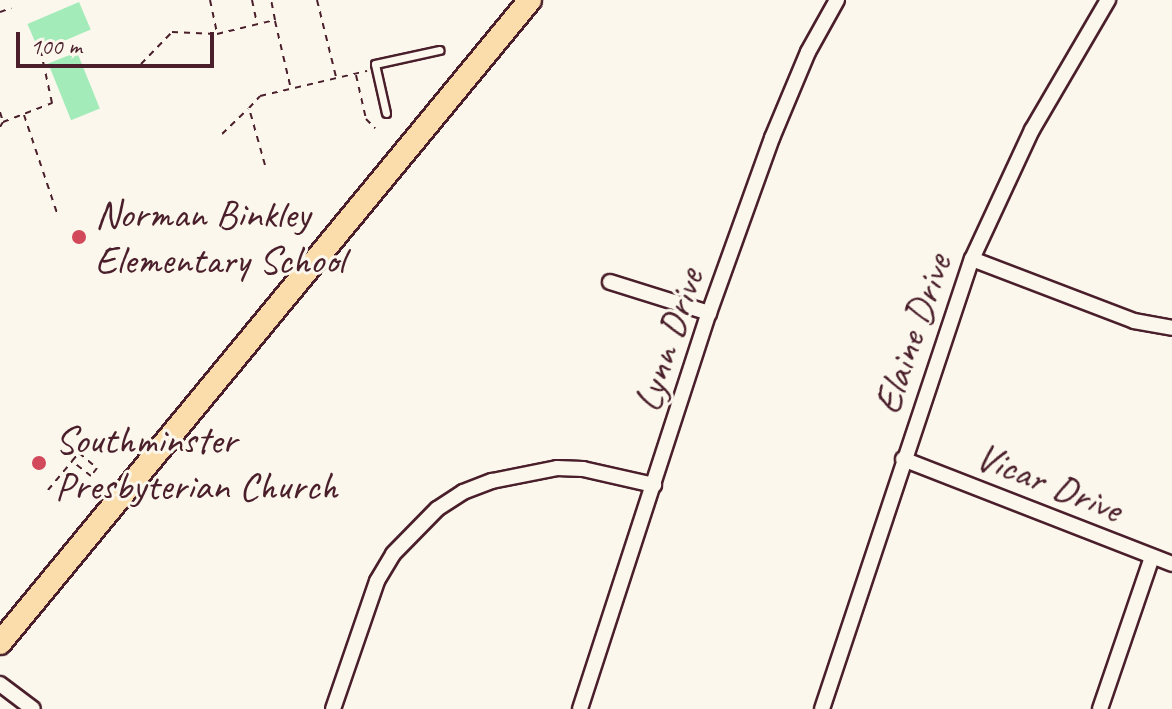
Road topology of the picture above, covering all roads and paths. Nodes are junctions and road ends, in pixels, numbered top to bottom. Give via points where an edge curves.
1 (210, 0) edge
2 (252, 0) edge
3 (271, 0) edge
4 (317, 0) edge
5 (530, 0) edge
6 (837, 0) edge
7 (1108, 0) edge
8 (11, 8) dead end
9 (0, 12) edge
10 (275, 20) junction
11 (258, 24) junction
12 (217, 34) junction
13 (439, 50) dead end
14 (41, 52) dead end
15 (141, 64) dead end
16 (376, 69) junction
17 (356, 74) junction
18 (336, 79) junction
19 (291, 89) junction
20 (249, 108) junction
21 (0, 112) edge
22 (386, 113) dead end
23 (24, 115) junction
24 (3, 122) junction
25 (0, 127) edge
26 (375, 128) dead end
27 (222, 134) dead end
28 (265, 165) dead end
29 (58, 216) dead end
30 (972, 259) junction
31 (610, 282) dead end
32 (709, 313) junction
33 (1172, 328) edge
34 (903, 459) junction
35 (72, 461) junction
36 (654, 485) junction
37 (48, 490) dead end
38 (1152, 557) junction
39 (1172, 564) edge
40 (0, 643) edge
41 (0, 684) edge
42 (33, 709) edge
43 (333, 709) edge
44 (580, 709) edge
45 (822, 709) edge
46 (1100, 709) edge

1 - 12 path
2 - 11 path
3 - 10 path
4 - 18 path
5 - 40 main road
6 - 32 street, Lynn Drive via 790,91
7 - 30 street, Elaine Drive via 1032,130
8 - 9 path
10 - 11 path
10 - 19 path
11 - 12 path
12 - 15 path via 172,32
13 - 16 lane via 375,64
14 - 23 path via 53,101
16 - 17 path
16 - 22 lane
17 - 18 path
17 - 26 path via 366,119
18 - 19 path
19 - 20 path via 260,96
20 - 27 path
20 - 28 path
21 - 24 path
23 - 24 path
23 - 29 path
24 - 25 path
30 - 33 street via 1134,321
30 - 34 street, Elaine Drive
31 - 32 street
32 - 36 street, Lynn Drive
34 - 38 street, Vicar Drive
34 - 45 street, Elaine Drive
35 - 35 path via 79,453 97,468 91,476
35 - 37 path
36 - 43 street via 557,468 492,481 437,509 393,554 377,581
36 - 44 street, Lynn Drive
38 - 39 street, Vicar Drive
38 - 46 street
41 - 42 street

